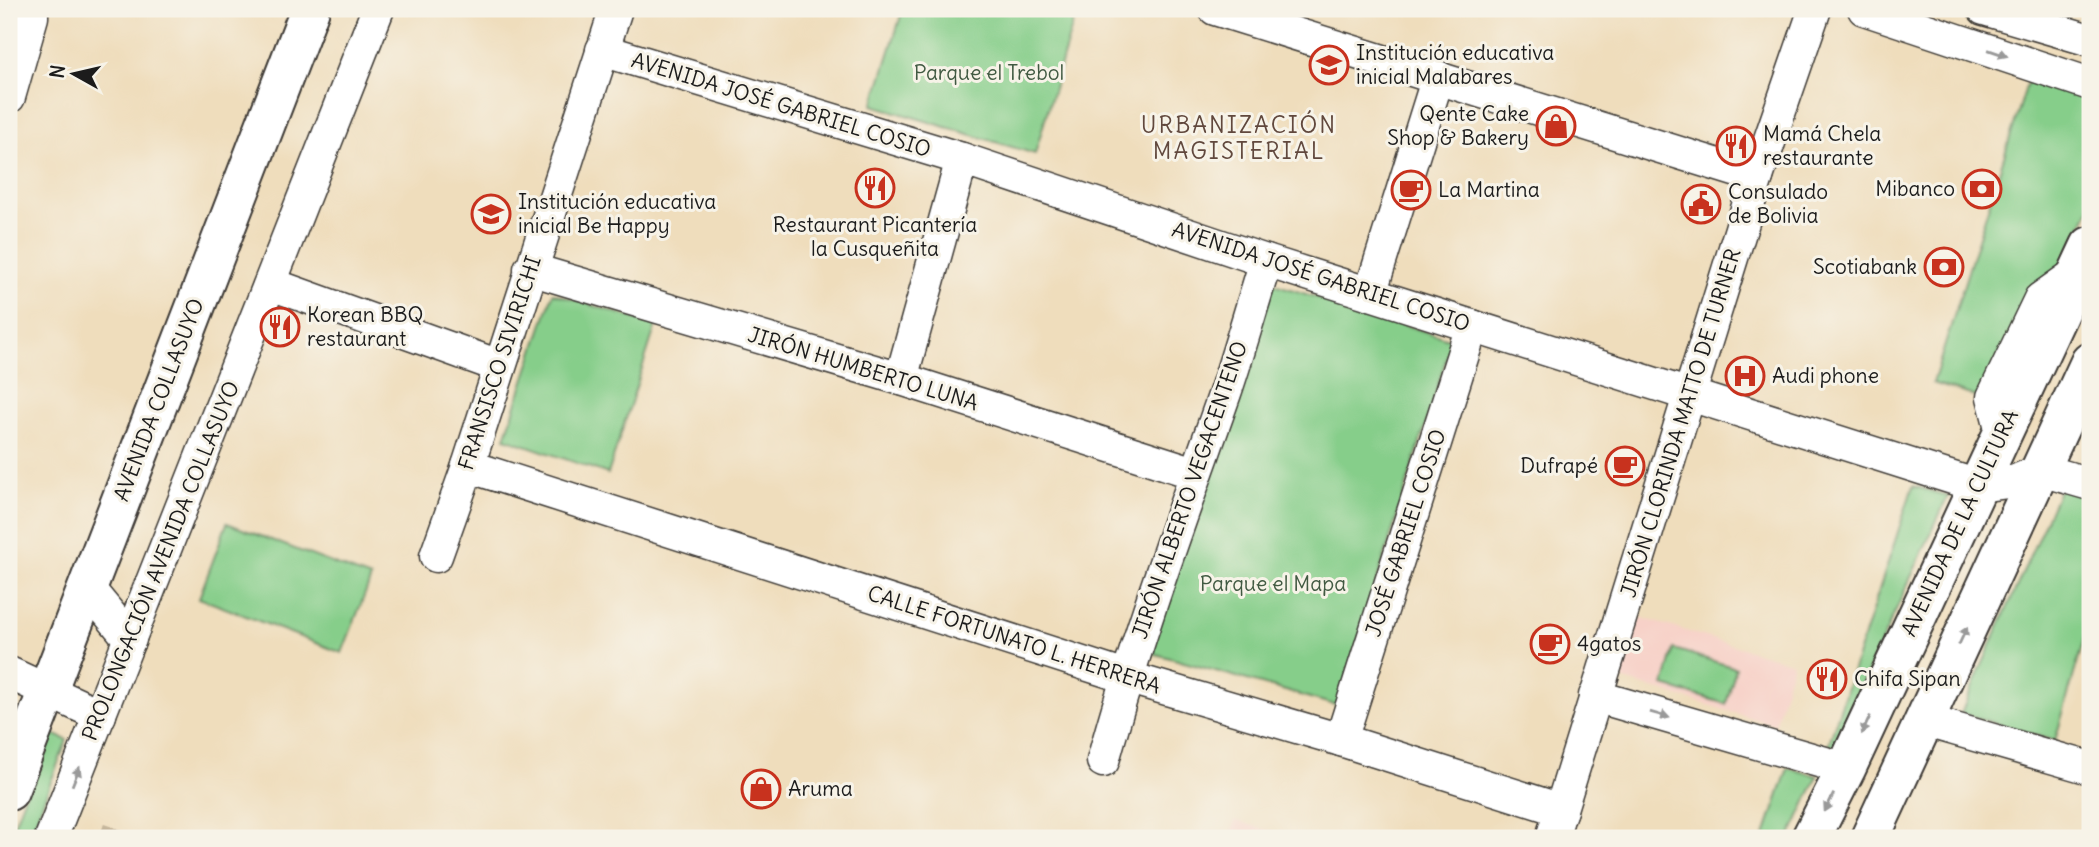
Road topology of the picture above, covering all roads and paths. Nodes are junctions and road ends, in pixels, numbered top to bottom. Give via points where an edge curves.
1 (310, 9) edge
2 (378, 9) edge
3 (616, 9) edge
4 (1215, 9) edge
5 (1815, 9) edge
6 (1864, 9) edge
7 (1968, 9) edge
8 (1984, 9) edge
9 (33, 11) edge
10 (1959, 39) junction
11 (2090, 40) edge
12 (602, 50) junction
13 (1438, 77) junction
14 (2090, 84) edge
15 (9, 97) edge
16 (962, 159) junction
17 (1757, 177) junction
18 (2084, 259) edge
19 (1266, 261) junction
20 (530, 269) junction
21 (271, 284) junction
22 (1370, 294) junction
23 (1472, 326) junction
24 (2090, 362) edge
25 (499, 366) junction
26 (901, 379) junction
27 (1691, 395) junction
28 (468, 466) junction
29 (2041, 470) junction
30 (1195, 473) junction
31 (2090, 484) edge
32 (1978, 486) junction
33 (436, 556) dead end
34 (87, 587) junction
35 (130, 639) junction
36 (9, 673) edge
37 (1126, 677) junction
38 (47, 692) junction
39 (1595, 696) junction
40 (100, 715) junction
41 (1923, 720) junction
42 (1341, 740) junction
43 (1103, 761) dead end
44 (2090, 768) edge
45 (1846, 769) junction
46 (9, 791) edge
47 (1556, 824) edge
48 (51, 838) edge
49 (1811, 838) edge
50 (1870, 838) edge

1 - 34 main road, AVENIDA COLLASUYO
2 - 21 street, PROLONGACIÓN AVENIDA COLLASUYO
3 - 12 street, FRANSISCO SIVIRICHI
4 - 13 street
5 - 17 street, JIRÓN CLORINDA MATTO DE TURNER
6 - 10 street
7 - 10 street
8 - 11 street
9 - 15 street
10 -> 14 street
12 - 16 street, AVENIDA JOSÉ GABRIEL COSIO
12 - 20 street, FRANSISCO SIVIRICHI
13 - 17 street
13 - 22 street
16 - 19 street, AVENIDA JOSÉ GABRIEL COSIO
16 - 26 street
17 - 27 street, JIRÓN CLORINDA MATTO DE TURNER
18 - 32 main road, AVENIDA DE LA CULTURA
19 - 22 street, AVENIDA JOSÉ GABRIEL COSIO
19 - 30 street, JIRÓN ALBERTO VEGACENTENO
20 - 25 street, FRANSISCO SIVIRICHI
20 - 26 street, JIRÓN HUMBERTO LUNA
21 - 25 street
21 - 35 street, PROLONGACIÓN AVENIDA COLLASUYO
22 - 23 street, AVENIDA JOSÉ GABRIEL COSIO
23 - 27 street, AVENIDA JOSÉ GABRIEL COSIO
23 - 42 street, JOSÉ GABRIEL COSIO
24 - 29 main road
25 - 28 street, FRANSISCO SIVIRICHI
26 - 30 street, JIRÓN HUMBERTO LUNA
27 - 32 street, AVENIDA JOSÉ GABRIEL COSIO
27 - 39 street, JIRÓN CLORINDA MATTO DE TURNER
28 - 33 street, FRANSISCO SIVIRICHI
28 - 37 street, CALLE FORTUNATO L. HERRERA
29 - 31 street
29 - 32 street, AVENIDA JOSÉ GABRIEL COSIO via 2016,481
41 -> 29 main road
30 - 37 street, JIRÓN ALBERTO VEGACENTENO
32 -> 45 main road, AVENIDA DE LA CULTURA
34 - 35 street
34 - 38 main road, AVENIDA COLLASUYO
35 - 40 street, PROLONGACIÓN AVENIDA COLLASUYO
36 - 38 street
37 - 42 street, CALLE FORTUNATO L. HERRERA
37 - 43 street, JIRÓN ALBERTO VEGACENTENO
38 - 40 street
38 - 46 main road, AVENIDA COLLASUYO
39 -> 45 street
39 - 47 street, JIRÓN CLORINDA MATTO DE TURNER
48 -> 40 street, PROLONGACIÓN AVENIDA COLLASUYO
41 - 44 street
41 - 50 main road
42 - 47 street, CALLE FORTUNATO L. HERRERA
45 -> 49 main road, AVENIDA DE LA CULTURA

